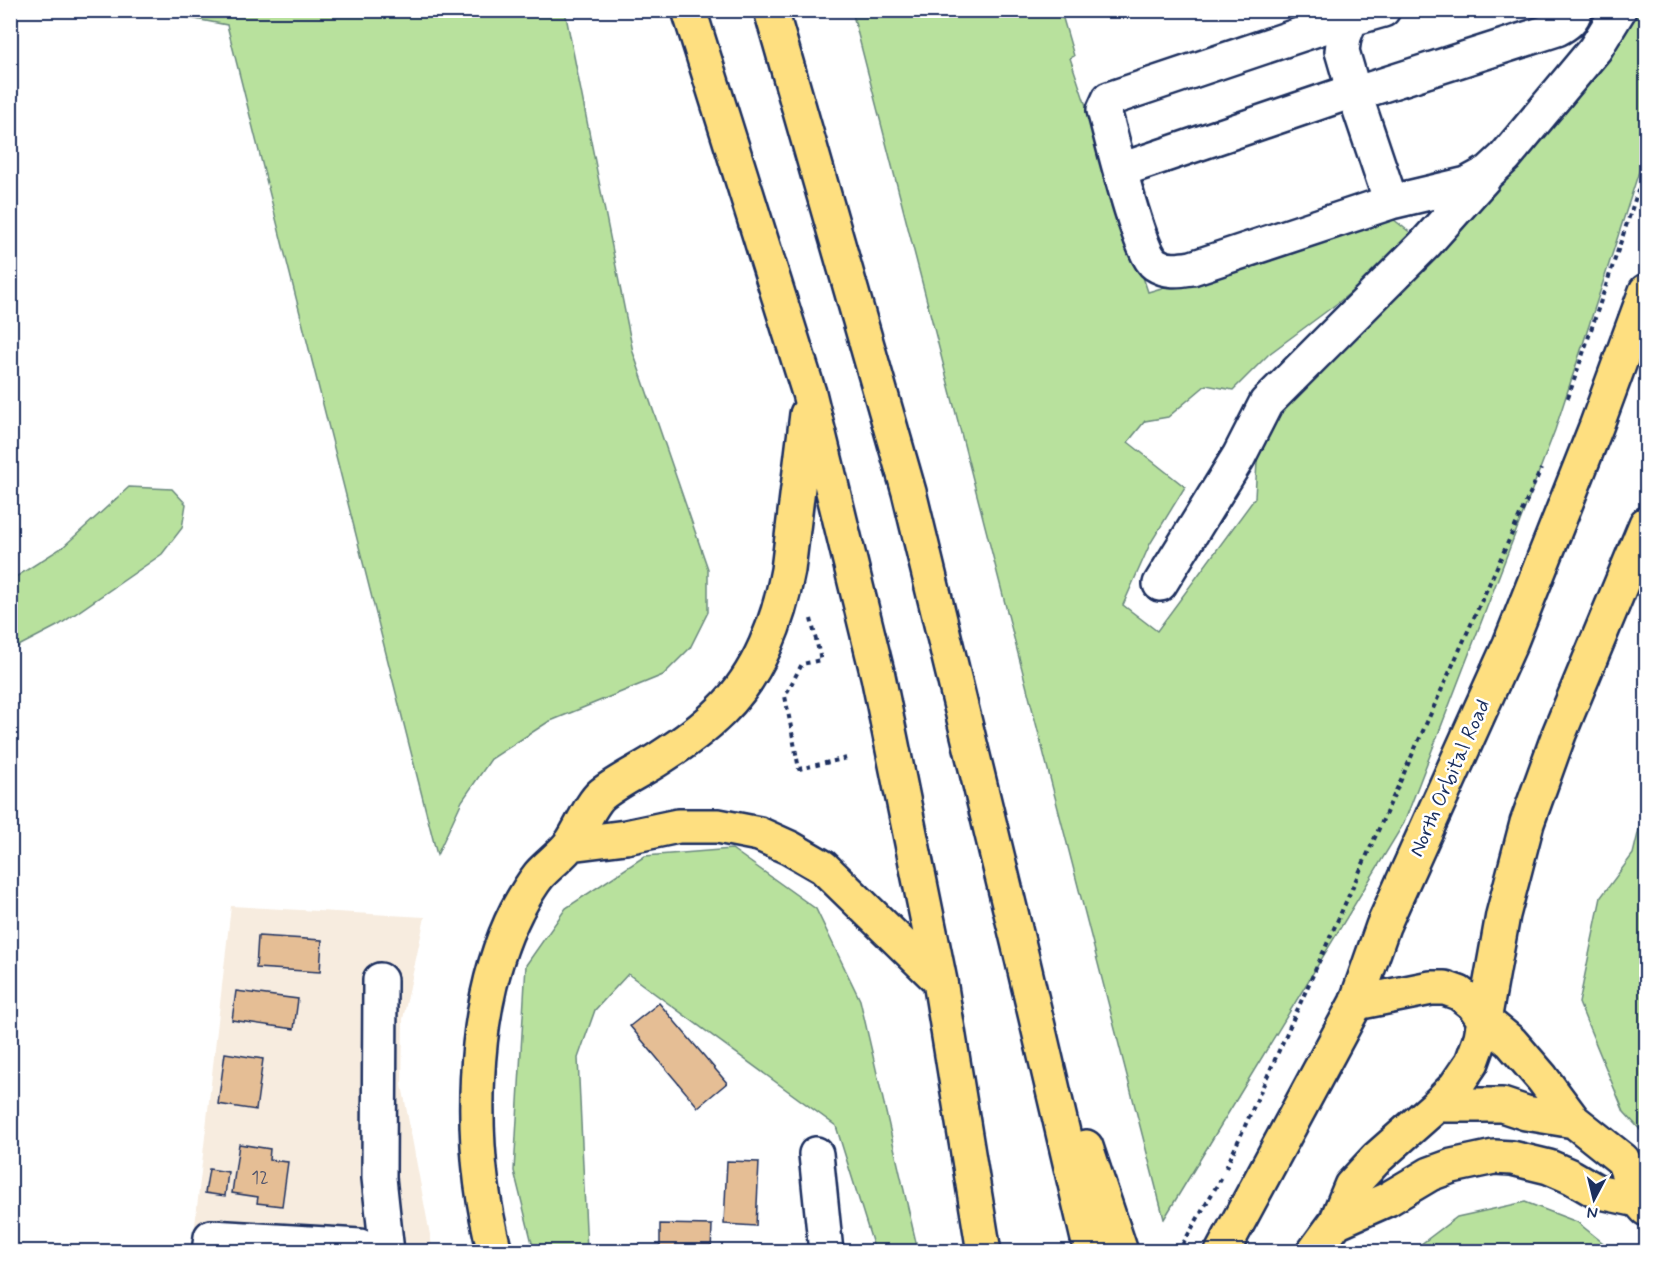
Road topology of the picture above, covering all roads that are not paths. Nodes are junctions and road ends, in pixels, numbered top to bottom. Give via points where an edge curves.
1 (689, 10) edge
2 (771, 10) edge
3 (1383, 10) edge
4 (1575, 10) edge
5 (1619, 10) edge
6 (1350, 21) junction
7 (1354, 92) junction
8 (1120, 170) junction
9 (1489, 172) junction
10 (1392, 202) junction
11 (1647, 291) edge
12 (809, 393) junction
13 (1647, 524) edge
14 (1160, 584) dead end
15 (570, 844) junction
16 (1022, 958) junction
17 (380, 980) dead end
18 (940, 981) junction
19 (1356, 1003) junction
20 (1484, 1020) junction
21 (1437, 1106) junction
22 (1574, 1121) junction
23 (816, 1154) dead end
24 (1642, 1204) edge
25 (1336, 1222) junction
26 (373, 1249) edge
27 (209, 1251) edge
28 (495, 1251) edge
29 (826, 1251) edge
30 (984, 1251) edge
31 (1091, 1251) edge
32 (1121, 1251) edge
33 (1222, 1251) edge
34 (1314, 1251) edge

1 - 12 highway
2 - 16 highway via 909,492
3 - 6 lane
4 - 7 lane via 1574,16 1557,29
5 - 9 lane via 1595,50
6 - 7 lane via 1342,51
6 - 8 lane via 1109,99 1104,110
7 - 8 lane
7 - 10 lane
8 - 10 lane via 1142,242 1154,264 1170,271 1192,268
9 - 10 lane via 1467,184
9 - 14 lane via 1426,243 1266,403 1239,456
11 - 19 highway, North Orbital Road via 1510,644 1383,926
12 - 15 highway via 784,594 767,643 747,679 722,710 682,743 601,795
12 - 18 highway via 878,676
13 - 20 highway via 1559,734 1527,823 1503,915
15 - 18 highway via 678,826 718,825 759,834 823,867
15 - 28 highway via 537,877 517,910 485,1008 476,1133 484,1207
16 - 31 highway
16 - 32 highway
17 - 26 lane via 379,1178
18 - 30 highway
19 - 20 highway via 1445,988 1473,1004
19 - 33 highway, North Orbital Road
20 - 21 highway via 1472,1062
20 - 22 highway via 1517,1048
21 - 22 highway via 1502,1105
21 - 25 highway via 1351,1186
22 - 24 highway via 1623,1160
23 - 29 lane
24 - 25 highway via 1596,1191 1549,1167 1494,1157 1430,1174 1388,1199
25 - 34 highway
26 - 27 lane via 211,1237

